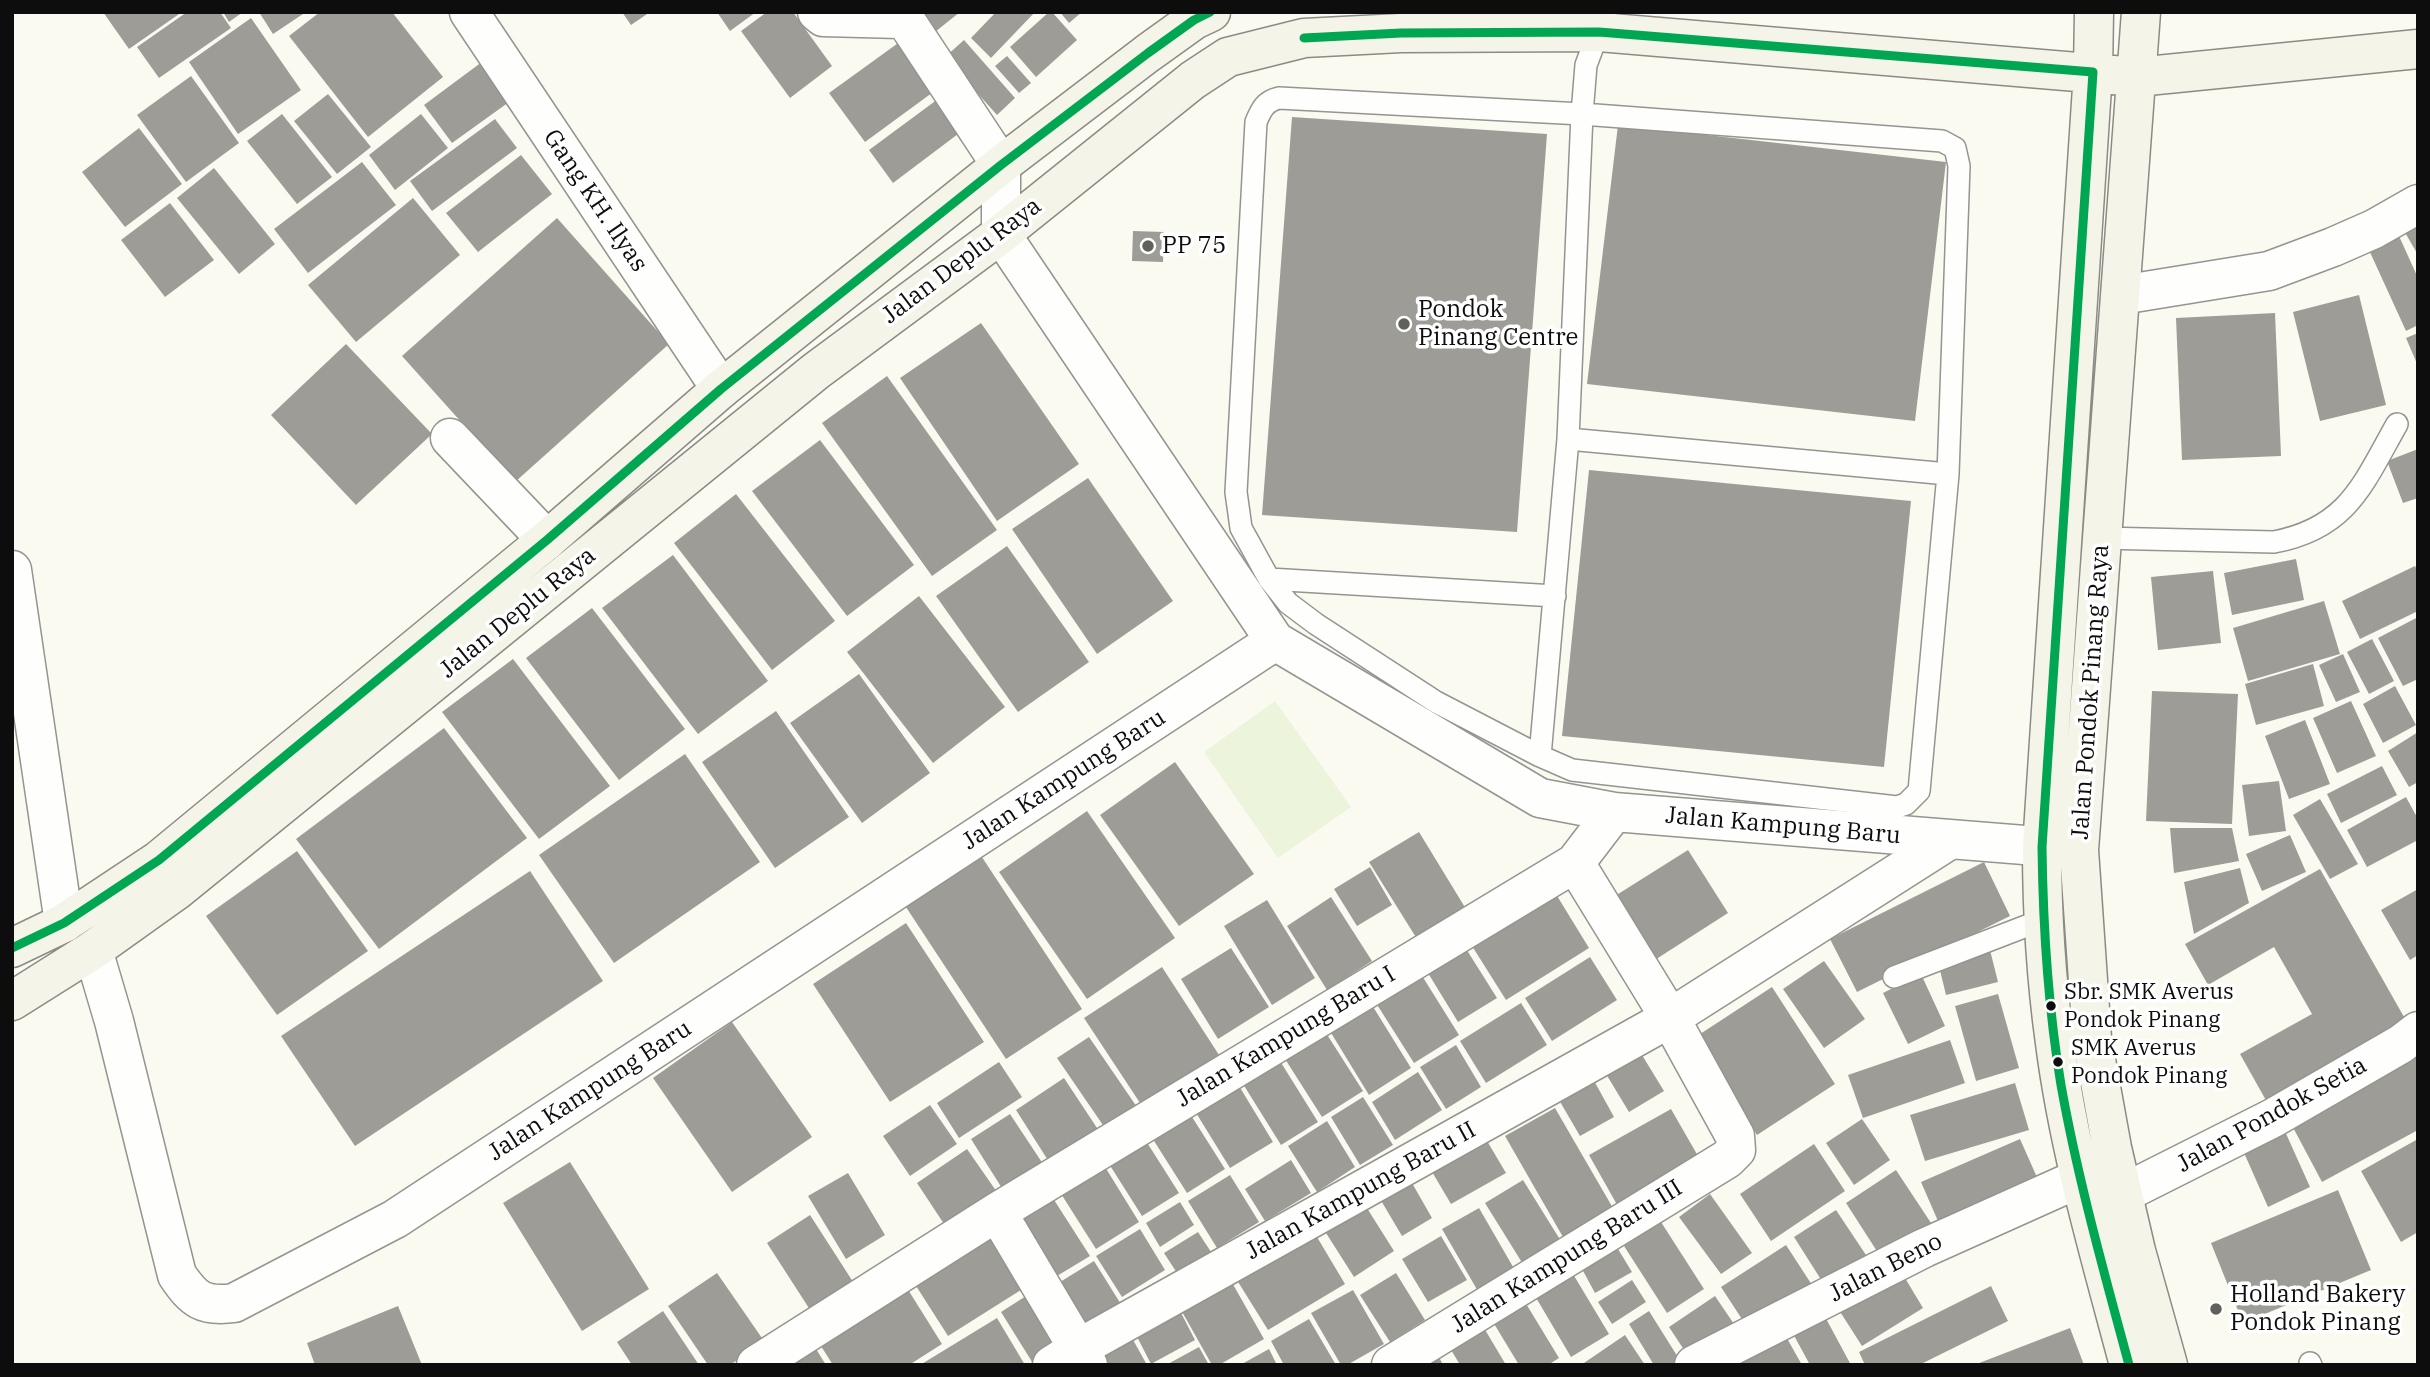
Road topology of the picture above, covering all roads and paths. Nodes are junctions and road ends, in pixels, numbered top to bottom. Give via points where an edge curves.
1 (469, 12) edge
2 (817, 12) edge
3 (1211, 12) edge
4 (2095, 12) edge
5 (2141, 12) edge
6 (1603, 22) edge
7 (1300, 25) edge
8 (2418, 49) edge
9 (2093, 72) junction
10 (2137, 77) junction
11 (1582, 114) junction
12 (1001, 165) junction
13 (2418, 204) edge
14 (1001, 234) junction
15 (2121, 295) junction
16 (789, 336) junction
17 (816, 371) junction
18 (721, 390) junction
19 (2397, 424) dead end
20 (450, 438) dead end
21 (1568, 439) junction
22 (1948, 474) junction
23 (2101, 538) junction
24 (547, 540) junction
25 (12, 570) edge
26 (1269, 579) junction
27 (1555, 596) junction
28 (1315, 624) junction
29 (1275, 641) junction
30 (1540, 755) junction
31 (1614, 812) junction
32 (1951, 839) junction
33 (2042, 847) junction
34 (2080, 850) junction
35 (1575, 863) junction
36 (2042, 920) junction
37 (64, 923) junction
38 (12, 948) edge
39 (93, 950) junction
40 (1894, 976) dead end
41 (12, 1001) edge
42 (1670, 1018) junction
43 (2418, 1031) edge
44 (2089, 1160) junction
45 (2124, 1193) junction
46 (997, 1212) junction
47 (1073, 1359) edge
48 (756, 1365) edge
49 (1391, 1365) edge
50 (1694, 1365) edge
51 (2129, 1365) edge
52 (2168, 1365) edge

1 - 18 street, Gang KH. Ilyas
2 - 12 street via 823,17 900,19 908,24
3 - 12 main road, Jalan Deplu Raya via 1148,53
4 - 9 main road, Jalan Pondok Pinang Raya
5 - 10 main road, Jalan Pondok Pinang Raya
6 - 7 main road, Jalan Deplu Raya via 1401,33
6 - 9 main road, Jalan Deplu Raya
6 - 11 lane via 1587,65
7 - 14 main road, Jalan Deplu Raya via 1228,57 1193,79
8 - 10 main road, Jalan Deplu Raya
9 - 10 main road, Jalan Deplu Raya
9 - 33 main road, Jalan Pondok Pinang Raya
10 - 15 main road, Jalan Pondok Pinang Raya
11 - 21 lane
11 - 22 lane via 1942,141 1955,148 1959,166
11 - 26 lane via 1279,98 1262,108 1256,122 1236,492 1241,528
12 - 14 street
12 - 16 main road, Jalan Deplu Raya
13 - 15 street via 2333,247 2269,271
14 - 17 main road, Jalan Deplu Raya
14 - 29 street, Jalan Kampung Baru
15 - 23 main road, Jalan Pondok Pinang Raya
16 - 17 main road
16 - 18 main road, Jalan Deplu Raya
17 - 39 main road, Jalan Deplu Raya via 177,890
18 - 24 main road, Jalan Deplu Raya
19 - 23 lane via 2355,496 2335,518 2304,534 2274,542
20 - 24 street
21 - 22 lane
21 - 27 lane
22 - 30 lane via 1919,791 1906,804 1897,807 1572,770
23 - 34 main road, Jalan Pondok Pinang Raya
24 - 37 main road, Jalan Deplu Raya via 159,860
25 - 37 street
26 - 27 lane
26 - 28 lane via 1288,603
27 - 30 lane
28 - 29 lane
28 - 30 lane via 1436,702
29 - 31 street, Jalan Kampung Baru via 1540,798
29 - 39 street, Jalan Kampung Baru via 395,1219 234,1303 207,1304 189,1293 177,1275
31 - 32 street, Jalan Kampung Baru
31 - 35 street
32 - 33 street, Jalan Kampung Baru
32 - 42 street, Jalan Kampung Baru
33 - 34 street, Jalan Kampung Baru
33 - 36 main road, Jalan Pondok Pinang Raya
34 - 44 main road, Jalan Pondok Pinang Raya via 2092,1038
35 - 42 street
35 - 46 street, Jalan Kampung Baru I
36 - 40 lane
36 - 44 main road, Jalan Pondok Pinang Raya via 2055,1045
37 - 38 main road, Jalan Deplu Raya
39 - 41 main road, Jalan Deplu Raya
42 - 47 street, Jalan Kampung Baru II
42 - 49 street, Jalan Kampung Baru III via 1733,1131 1736,1150
43 - 45 street, Jalan Pondok Setia via 2289,1110
44 - 45 main road, Jalan Pondok Pinang Raya
44 - 50 street, Jalan Beno
44 - 51 main road, Jalan Pondok Pinang Raya
45 - 52 main road, Jalan Pondok Pinang Raya
46 - 47 street
46 - 48 street, Jalan Kampung Baru I

